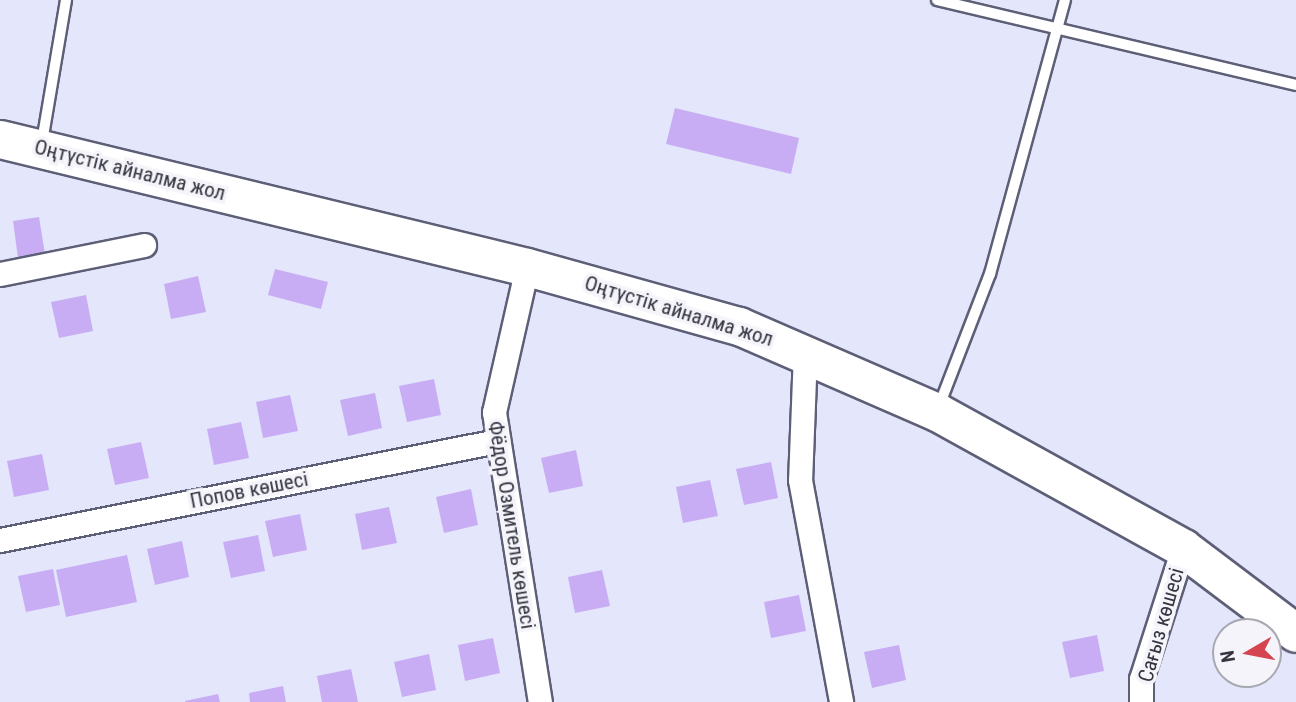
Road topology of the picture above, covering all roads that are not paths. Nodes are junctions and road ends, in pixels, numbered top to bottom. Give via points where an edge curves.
1 (66, 0) edge
2 (937, 0) edge
3 (1065, 0) edge
4 (1057, 32) junction
5 (1296, 85) edge
6 (0, 139) edge
7 (41, 149) junction
8 (144, 245) dead end
9 (527, 267) junction
10 (0, 274) edge
11 (804, 352) junction
12 (937, 412) junction
13 (497, 441) junction
14 (0, 540) edge
15 (1183, 548) junction
16 (1296, 633) edge
17 (540, 702) edge
18 (841, 702) edge
19 (1141, 702) edge

1 - 7 lane
2 - 4 lane
3 - 4 lane
4 - 5 lane
4 - 12 lane via 990,274
6 - 7 highway, Оңтүстік айналма жол
7 - 9 highway, Оңтүстік айналма жол
8 - 10 street
9 - 11 highway, Оңтүстік айналма жол via 739,326
9 - 13 street, Фёдор Озмитель көшесі via 498,385
11 - 12 highway, Оңтүстік айналма жол
11 - 18 street via 800,480
12 - 15 highway, Оңтүстік айналма жол
13 - 14 street, Попов көшесі
13 - 17 street, Фёдор Озмитель көшесі
15 - 16 highway, Оңтүстік айналма жол
15 - 19 street, Сағыз көшесі via 1141,679

